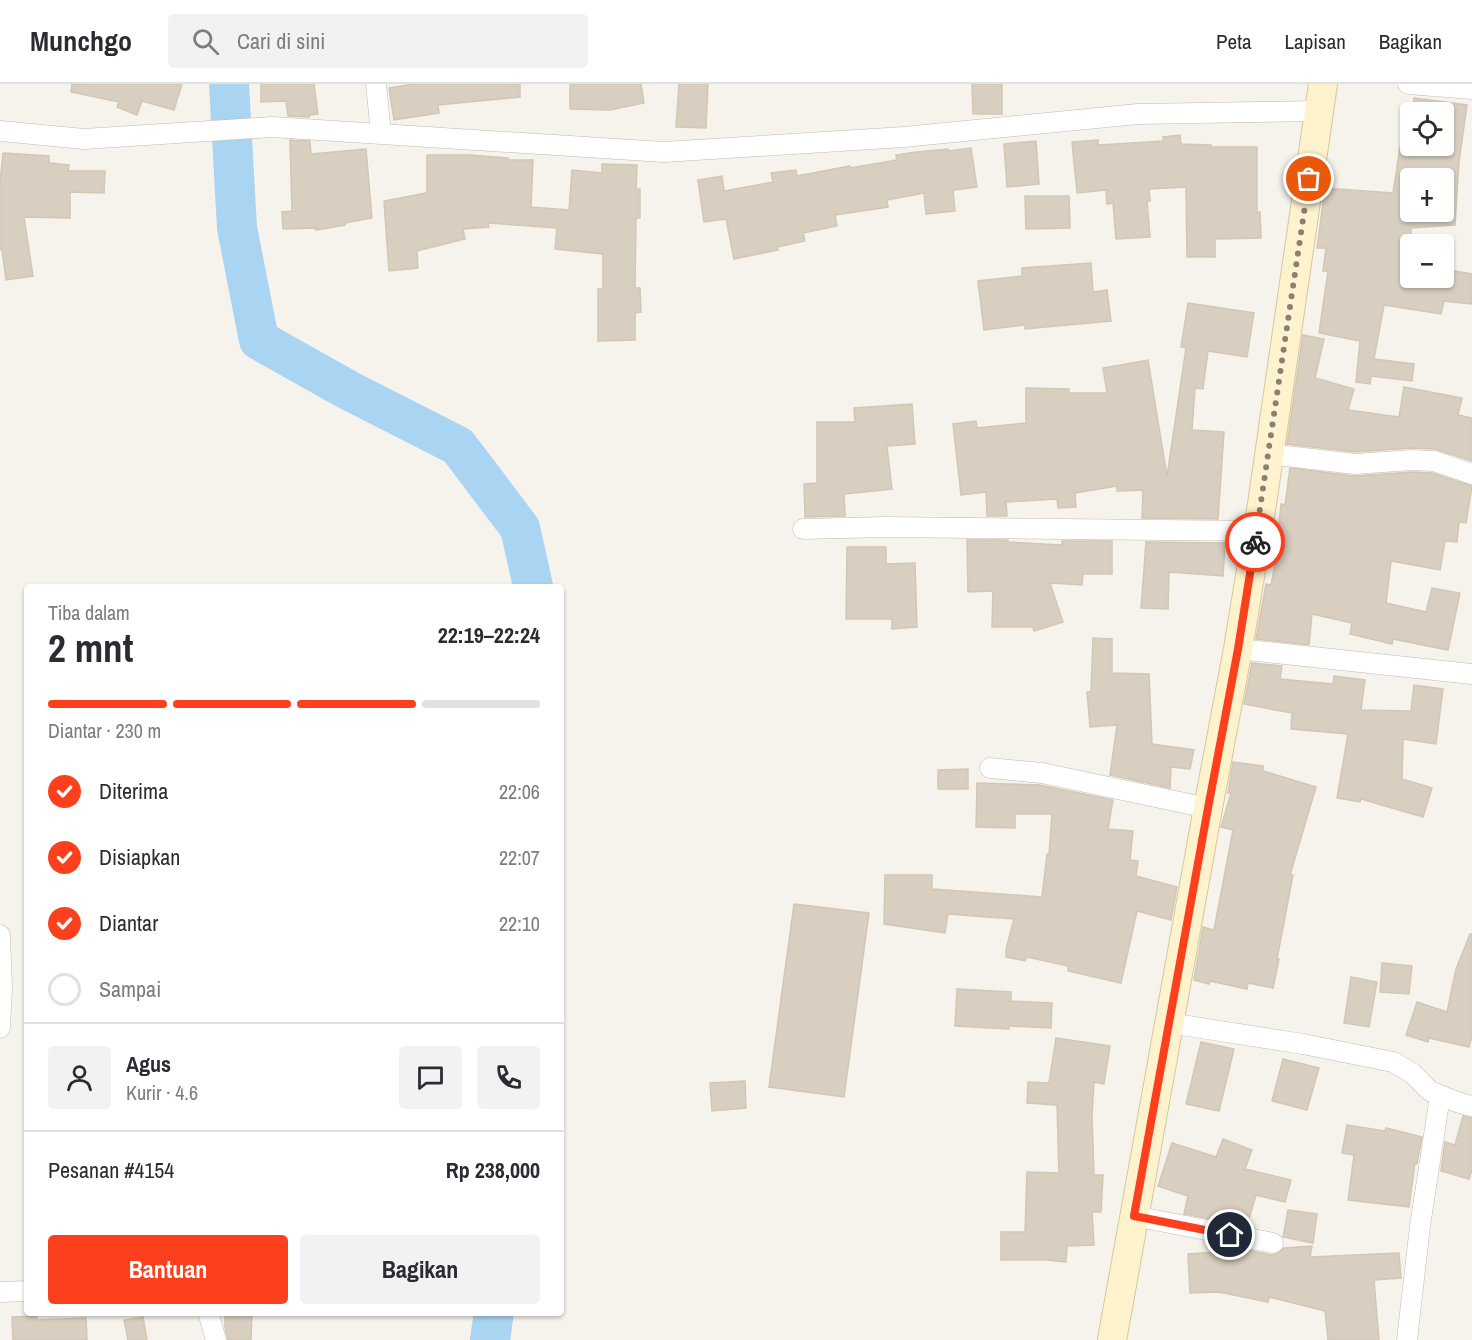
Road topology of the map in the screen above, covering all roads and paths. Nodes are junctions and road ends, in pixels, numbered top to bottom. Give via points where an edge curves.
1 (376, 84) edge
2 (1408, 84) edge
3 (1472, 89) edge
4 (1321, 97) edge
5 (0, 131) edge
6 (381, 133) junction
7 (1269, 454) junction
8 (1472, 474) edge
9 (803, 529) dead end
10 (1257, 531) junction
11 (1238, 649) junction
12 (1472, 674) edge
13 (990, 768) dead end
14 (1198, 806) junction
15 (0, 935) edge
16 (1169, 1023) junction
17 (0, 1028) edge
18 (1440, 1096) junction
19 (1472, 1106) edge
20 (1134, 1216) junction
21 (1273, 1243) dead end
22 (24, 1291) edge
23 (0, 1292) edge
24 (209, 1316) edge
25 (216, 1340) edge
26 (1112, 1340) edge
27 (1407, 1340) edge

1 - 6 street
2 - 3 street
4 - 6 street via 904,137 664,152
4 - 7 street
5 - 6 street via 84,139 272,127
7 - 8 street via 1355,464 1434,461
7 - 10 street
9 - 10 street
10 - 11 street
11 - 12 street
11 - 14 street
13 - 14 street via 1042,773
14 - 16 street
15 - 17 street
16 - 18 street via 1393,1062
16 - 20 street
18 - 19 street
18 - 27 street
20 - 21 street
20 - 26 street
22 - 23 street
24 - 25 street

